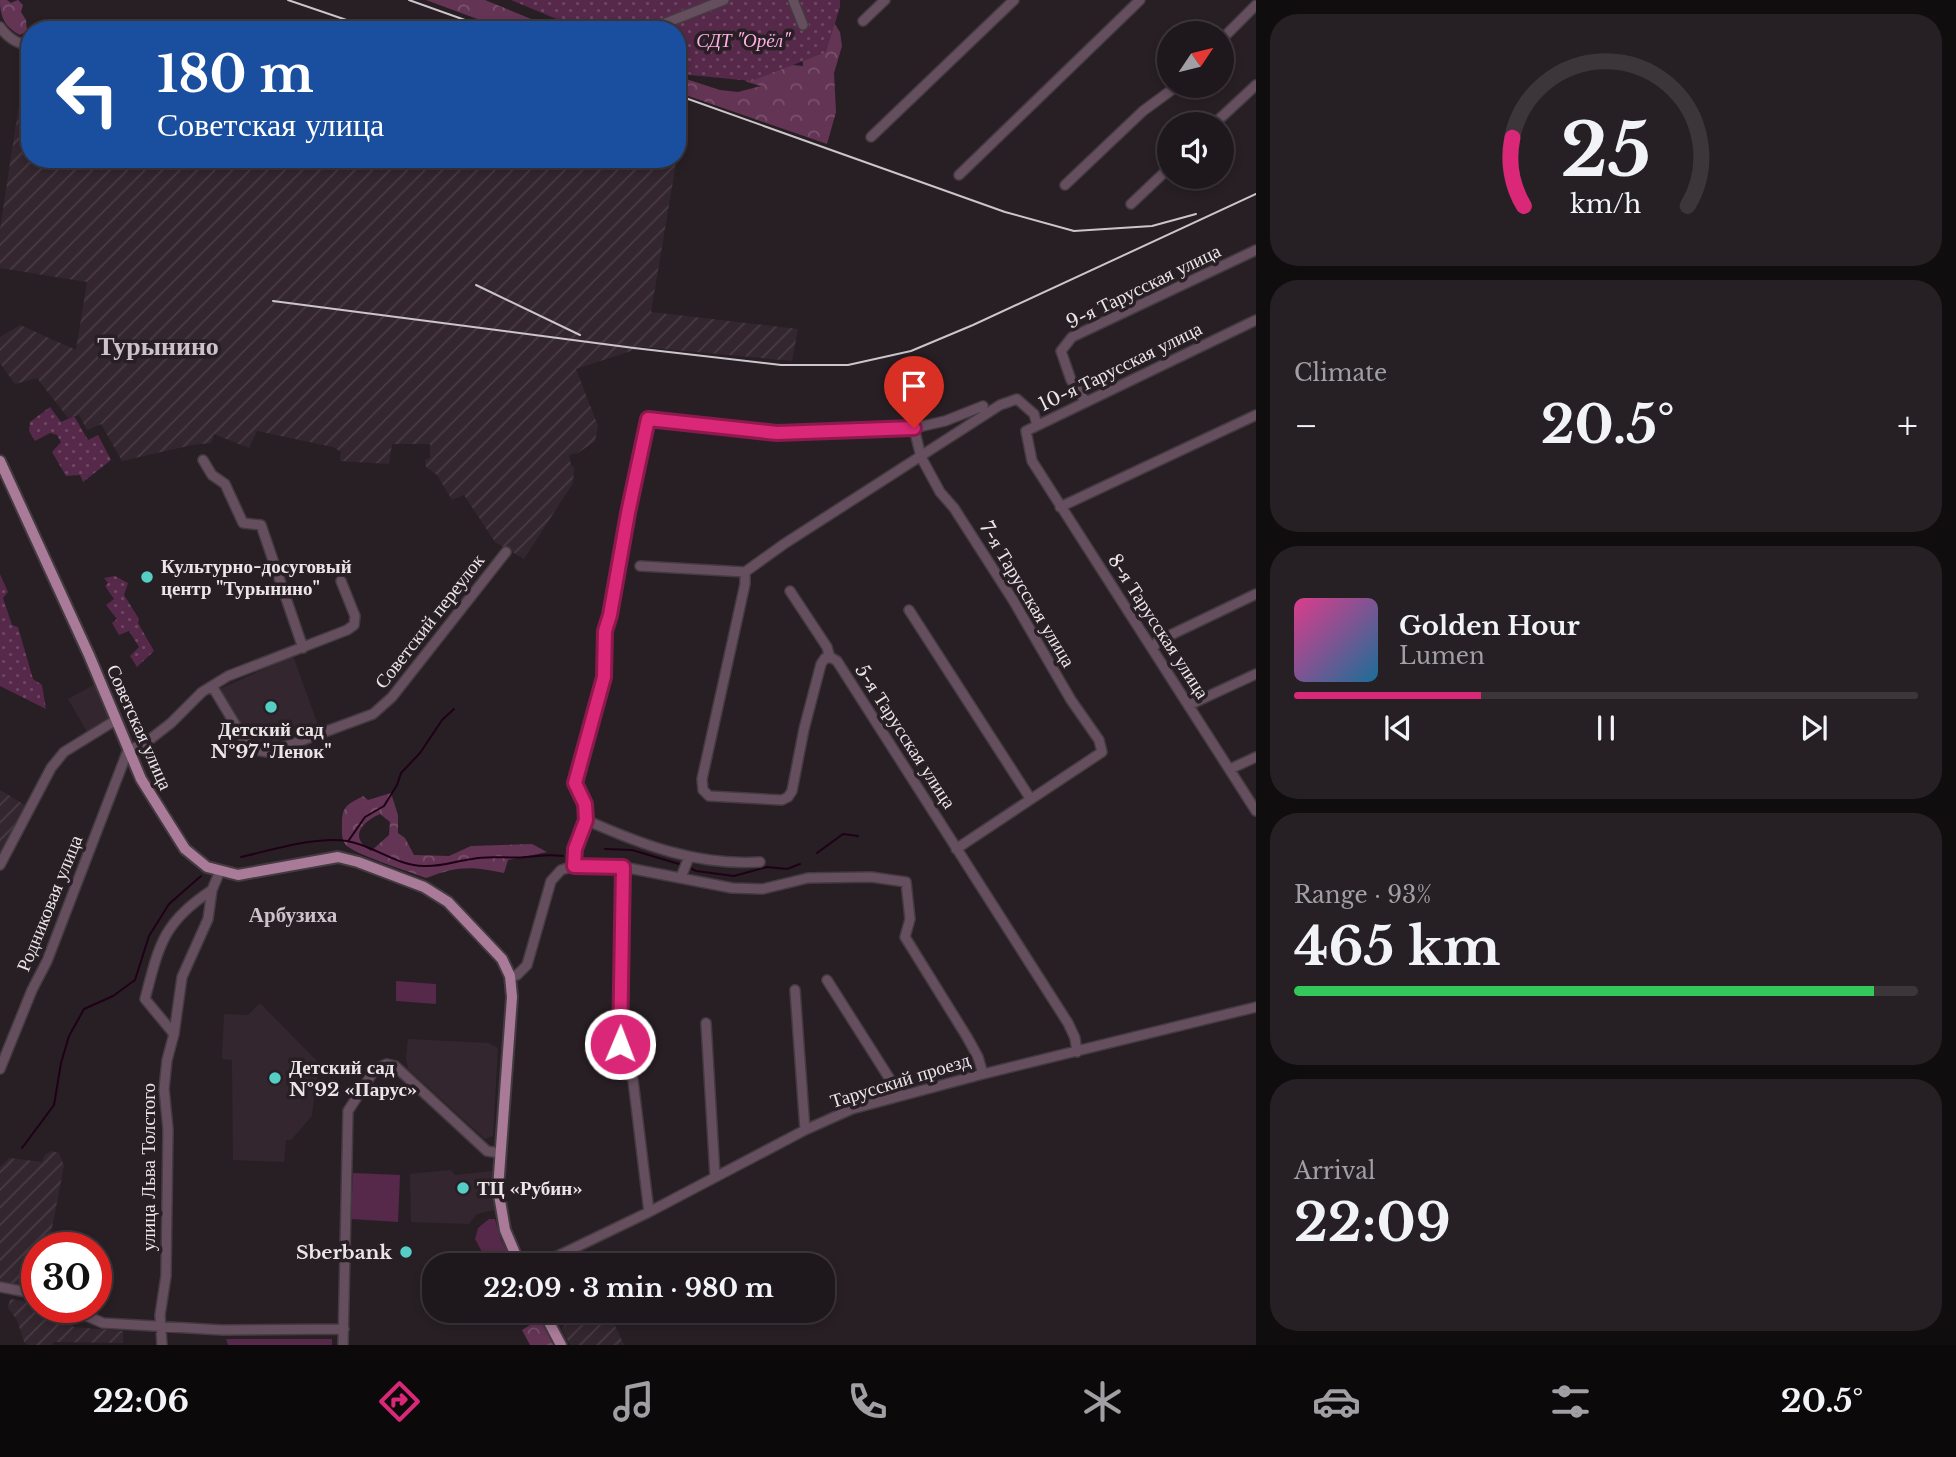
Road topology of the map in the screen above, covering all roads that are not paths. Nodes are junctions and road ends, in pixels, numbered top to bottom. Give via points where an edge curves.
1 (724, 0) edge
2 (793, 0) edge
3 (885, 0) edge
4 (1014, 0) edge
5 (1140, 0) edge
6 (1256, 5) edge
7 (671, 21) edge
8 (863, 21) dead end
9 (803, 25) dead end
10 (0, 27) edge
11 (1234, 27) edge
12 (21, 44) edge
13 (1256, 85) edge
14 (1161, 98) edge
15 (1227, 112) edge
16 (870, 136) dead end
17 (959, 175) dead end
18 (1157, 179) edge
19 (1065, 185) dead end
20 (1131, 204) dead end
21 (1256, 250) edge
22 (1256, 320) edge
23 (1085, 401) junction
24 (983, 405) dead end
25 (1256, 415) edge
26 (1037, 425) junction
27 (914, 428) junction
28 (921, 457) junction
29 (203, 460) dead end
30 (0, 461) edge
31 (1032, 461) joint
32 (1060, 507) junction
33 (506, 552) dead end
34 (640, 566) dead end
35 (744, 572) junction
36 (341, 581) dead end
37 (790, 591) dead end
38 (1256, 594) edge
39 (909, 610) dead end
40 (303, 648) junction
41 (1153, 648) junction
42 (830, 658) junction
43 (1256, 674) edge
44 (212, 686) junction
45 (1189, 705) junction
46 (116, 720) junction
47 (128, 750) junction
48 (1256, 757) edge
49 (1230, 769) junction
50 (1030, 798) junction
51 (1255, 808) edge
52 (586, 820) junction
53 (956, 849) junction
54 (689, 857) junction
55 (760, 862) dead end
56 (0, 865) edge
57 (574, 866) junction
58 (623, 867) junction
59 (220, 871) junction
60 (681, 877) junction
61 (212, 890) junction
62 (510, 976) junction
63 (827, 980) dead end
64 (795, 990) dead end
65 (1256, 1007) edge
66 (706, 1023) dead end
67 (173, 1034) junction
68 (1077, 1052) junction
69 (0, 1069) edge
70 (983, 1074) junction
71 (900, 1095) junction
72 (805, 1130) junction
73 (500, 1153) junction
74 (715, 1176) junction
75 (649, 1212) junction
76 (515, 1253) edge
77 (564, 1253) edge
78 (0, 1286) edge
79 (21, 1291) edge
80 (103, 1323) edge
81 (549, 1323) edge
82 (163, 1326) junction
83 (344, 1329) junction
84 (162, 1345) edge
85 (343, 1345) edge
86 (561, 1345) edge

1 - 7 street
2 - 9 street
3 - 8 street
4 - 16 street
5 - 17 street
6 - 11 street
10 - 12 street
13 - 15 street
14 - 19 street
18 - 20 street
21 - 23 street, 9-я Тарусская улица via 1072,337 1061,351 1071,380
22 - 23 street, 10-я Тарусская улица
23 - 26 street, 10-я Тарусская улица
24 - 27 street
25 - 32 street
26 - 28 street via 1034,414 1017,399 1000,405
26 - 31 street, 10-я Тарусская улица via 1026,431
27 - 28 street, 7-я Тарусская улица
27 - 52 street via 777,433 648,419 605,631 604,677 575,783 585,804
28 - 35 street
28 - 50 street, 7-я Тарусская улица via 1099,740 1102,752
29 - 40 street via 212,475 225,484 243,523 261,525
30 - 46 main road, Советская улица
31 - 32 street, 8-я Тарусская улица
32 - 41 street, 8-я Тарусская улица
33 - 44 street, Советский переулок via 392,697 373,714 284,747 257,751 250,749
34 - 35 street
35 - 42 street, 5-я Тарусская улица via 702,779 709,796 788,797 821,664
36 - 40 street via 355,616 354,625
37 - 42 street
38 - 41 street via 1158,641
39 - 50 street
40 - 44 street
41 - 45 street, 8-я Тарусская улица
42 - 53 street, 5-я Тарусская улица via 837,661
43 - 45 street
44 - 47 street via 144,744
45 - 49 street, 8-я Тарусская улица
46 - 47 main road, Советская улица
46 - 56 street via 64,752 51,768
47 - 59 main road, Советская улица via 185,849
47 - 69 street, Родниковая улица
48 - 49 street
49 - 51 street, 8-я Тарусская улица
50 - 53 street
52 - 54 street via 625,838
52 - 57 street
53 - 68 street, 5-я Тарусская улица via 1068,1023
54 - 55 street via 729,864
54 - 60 street
57 - 58 street
57 - 62 street via 561,870 551,881 527,965
58 - 60 street
58 - 75 street via 620,1044 633,1080
59 - 61 street, улица Льва Толстого
59 - 62 main road, Советская улица via 256,873 338,857 390,873 449,902 490,944
60 - 70 street via 763,889 808,878 871,877 906,882 911,919 905,937 967,1037
61 - 67 street, улица Льва Толстого via 208,919 182,977
61 - 67 street via 187,906 171,925 156,958 145,999
62 - 73 main road, Советская улица
63 - 71 street
64 - 72 street
65 - 68 street, Тарусский проезд
66 - 74 street
67 - 82 street, улица Льва Толстого via 164,1089 168,1129
68 - 70 street, Тарусский проезд
70 - 71 street, Тарусский проезд
71 - 72 street, Тарусский проезд
72 - 74 street, Тарусский проезд
73 - 76 main road, Советская улица via 500,1212
73 - 83 street via 487,1151 395,1066 375,1069 348,1111
74 - 75 street, Тарусский проезд
75 - 77 street, Тарусский проезд
78 - 79 street
80 - 82 street
81 - 86 main road
82 - 83 street
82 - 84 street, улица Льва Толстого
83 - 85 street

